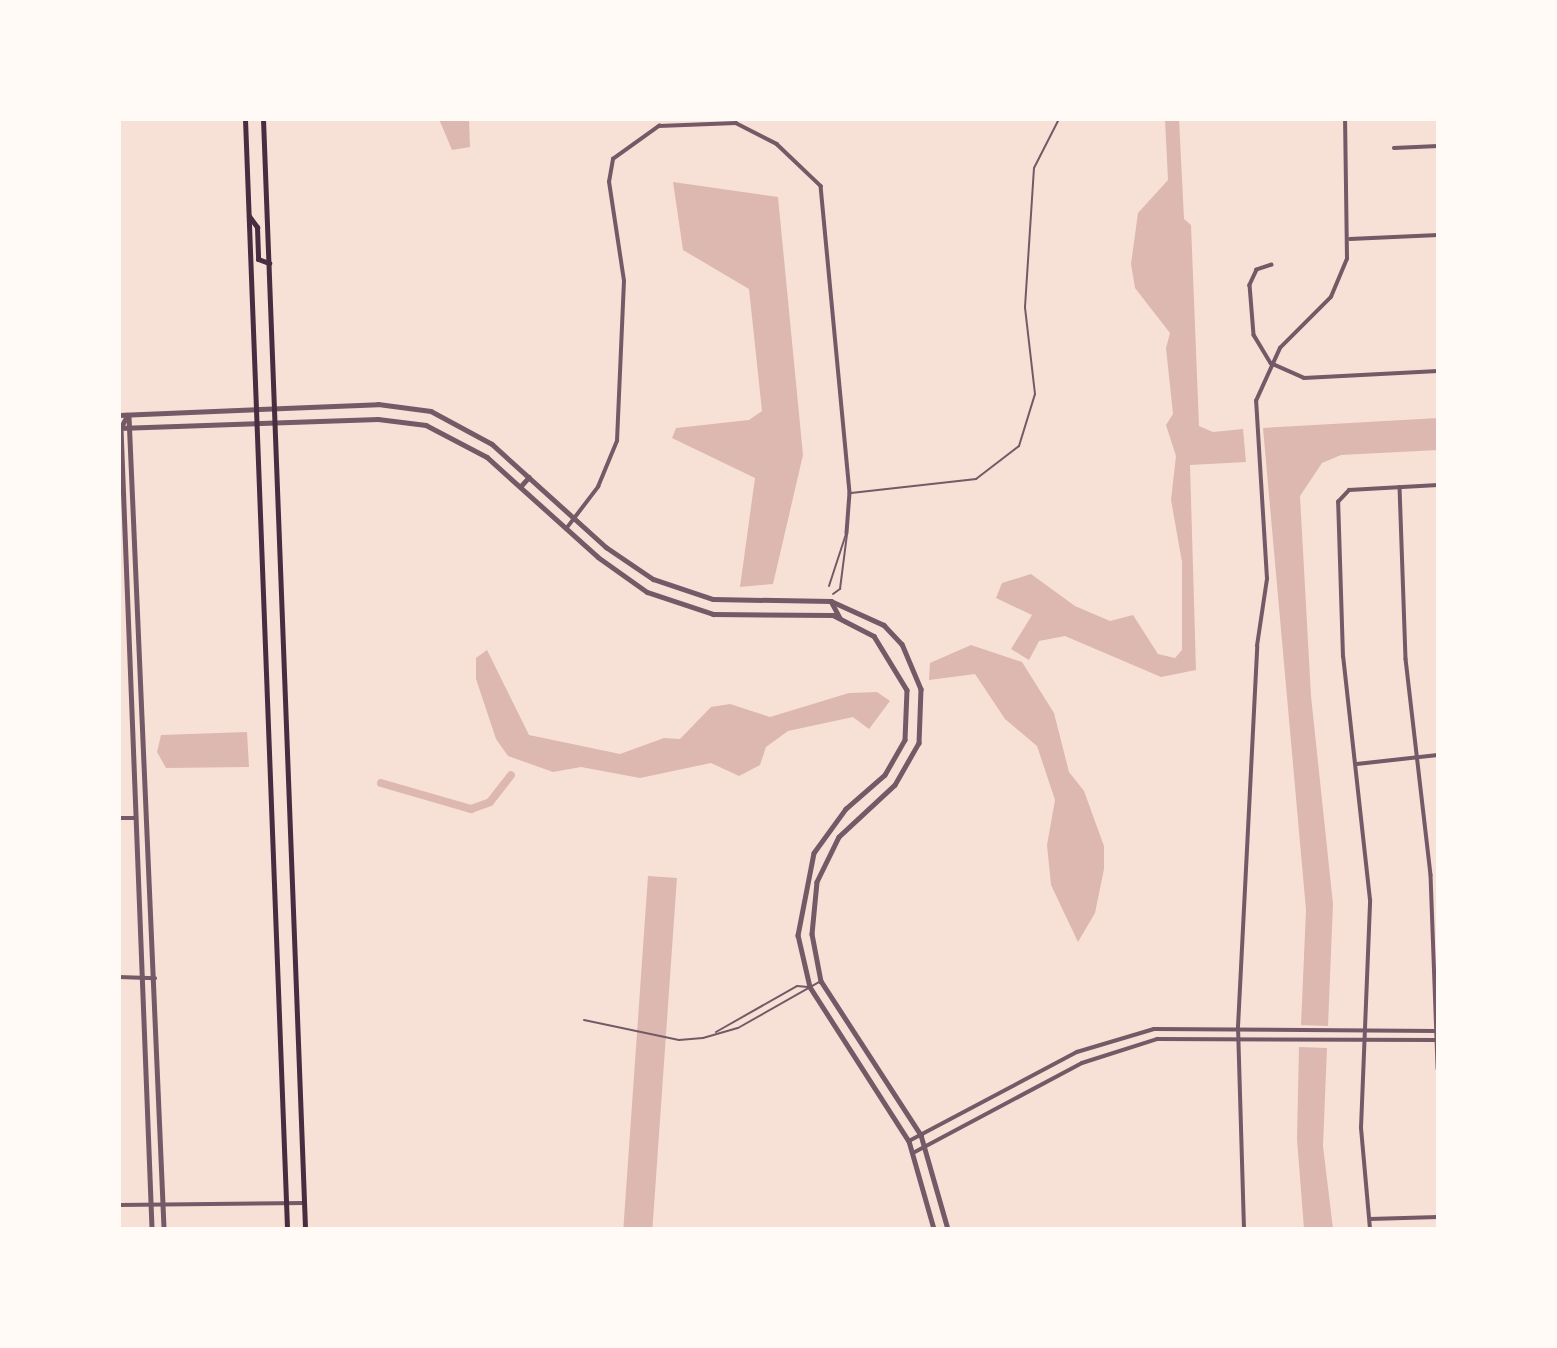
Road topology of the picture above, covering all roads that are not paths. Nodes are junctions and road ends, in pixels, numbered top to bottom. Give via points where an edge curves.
1 (245, 119) edge
2 (263, 119) edge
3 (1059, 119) edge
4 (1345, 119) edge
5 (1438, 146) edge
6 (1394, 148) dead end
7 (249, 216) junction
8 (1438, 235) edge
9 (1350, 239) junction
10 (269, 263) junction
11 (1272, 265) dead end
12 (1271, 363) junction
13 (1438, 371) edge
14 (274, 407) junction
15 (256, 409) junction
16 (119, 415) edge
17 (129, 415) junction
18 (275, 422) junction
19 (257, 423) junction
20 (134, 427) junction
21 (120, 428) edge
22 (529, 477) junction
23 (1438, 485) edge
24 (520, 487) junction
25 (1400, 487) junction
26 (850, 493) junction
27 (574, 518) junction
28 (566, 529) junction
29 (847, 533) junction
30 (829, 586) dead end
31 (833, 594) dead end
32 (831, 601) junction
33 (841, 618) junction
34 (1438, 755) edge
35 (1417, 757) junction
36 (1356, 764) junction
37 (119, 818) edge
38 (136, 818) junction
39 (119, 977) edge
40 (142, 978) junction
41 (155, 978) junction
42 (821, 981) junction
43 (810, 987) junction
44 (584, 1020) dead end
45 (1238, 1027) junction
46 (1437, 1031) edge
47 (1365, 1032) junction
48 (716, 1034) junction
49 (1238, 1037) junction
50 (1437, 1040) edge
51 (1364, 1043) junction
52 (1438, 1069) edge
53 (921, 1135) junction
54 (909, 1141) junction
55 (925, 1146) junction
56 (913, 1153) junction
57 (304, 1203) junction
58 (286, 1204) junction
59 (119, 1205) edge
60 (152, 1208) junction
61 (163, 1208) junction
62 (1438, 1217) edge
63 (1369, 1219) junction
64 (152, 1229) edge
65 (164, 1229) edge
66 (287, 1229) edge
67 (305, 1229) edge
68 (934, 1229) edge
69 (948, 1229) edge
70 (1244, 1229) edge
71 (1370, 1229) edge

1 - 7 main road
2 - 10 main road
3 - 26 lane via 1034,168 1026,307 1035,394 1019,446 994,470 968,481
4 - 9 street
5 - 6 street
7 - 10 main road via 257,227 258,259
7 - 15 main road
8 - 9 street
9 - 12 street via 1331,297
10 - 14 main road
11 - 12 street via 1257,270 1250,285 1254,335
12 - 13 street via 1304,378
12 - 45 street via 1256,401 1267,579 1257,646
14 - 15 street
14 - 18 main road
14 - 22 street via 378,404 431,411 474,431
15 - 17 street
15 - 19 main road
16 - 17 street
17 - 20 street
17 - 21 street
18 - 19 street
18 - 24 street via 379,418 426,425 469,444
18 - 57 main road
19 - 20 street
19 - 58 main road
20 - 21 street
20 - 41 street
21 - 38 street
22 - 24 street
22 - 27 street
23 - 25 street
24 - 28 street
25 - 35 street via 1406,659
25 - 36 street via 1341,494 1343,657
26 - 27 street via 826,208 812,174 758,131 736,123 659,126 613,159 609,182 624,281 617,352 621,414 610,464
26 - 29 street
27 - 28 street
27 - 32 street via 629,565 679,590 713,599
28 - 33 street via 620,576 675,604 713,614
29 - 30 lane
29 - 31 lane via 840,589
32 - 33 street
32 - 42 street via 864,611 902,644 921,689 923,716 908,768 854,818 817,882 812,934
33 - 43 street via 888,650 907,690 909,716 896,761 829,828 804,878 798,934
34 - 35 street
35 - 36 street
35 - 46 street via 1431,875
36 - 47 street via 1370,900
37 - 38 street
38 - 40 street
39 - 40 street
40 - 41 street
40 - 60 street
41 - 61 street
42 - 43 lane
42 - 53 street
43 - 48 lane via 755,1020
43 - 48 lane via 797,986 720,1025
43 - 54 street
44 - 48 lane via 670,1039
45 - 47 street
45 - 49 street
45 - 53 street via 1122,1036 1077,1052
46 - 47 street
46 - 50 street
47 - 51 street
49 - 51 street
49 - 55 street via 1126,1046
49 - 70 street
50 - 51 street
50 - 52 street
51 - 63 street via 1360,1128
53 - 54 street
53 - 55 street
54 - 56 street
55 - 56 street
55 - 69 street
56 - 68 street
57 - 58 street
57 - 67 main road
58 - 61 street
58 - 66 main road
59 - 60 street
60 - 61 street
60 - 64 street
61 - 65 street
62 - 63 street
63 - 71 street

